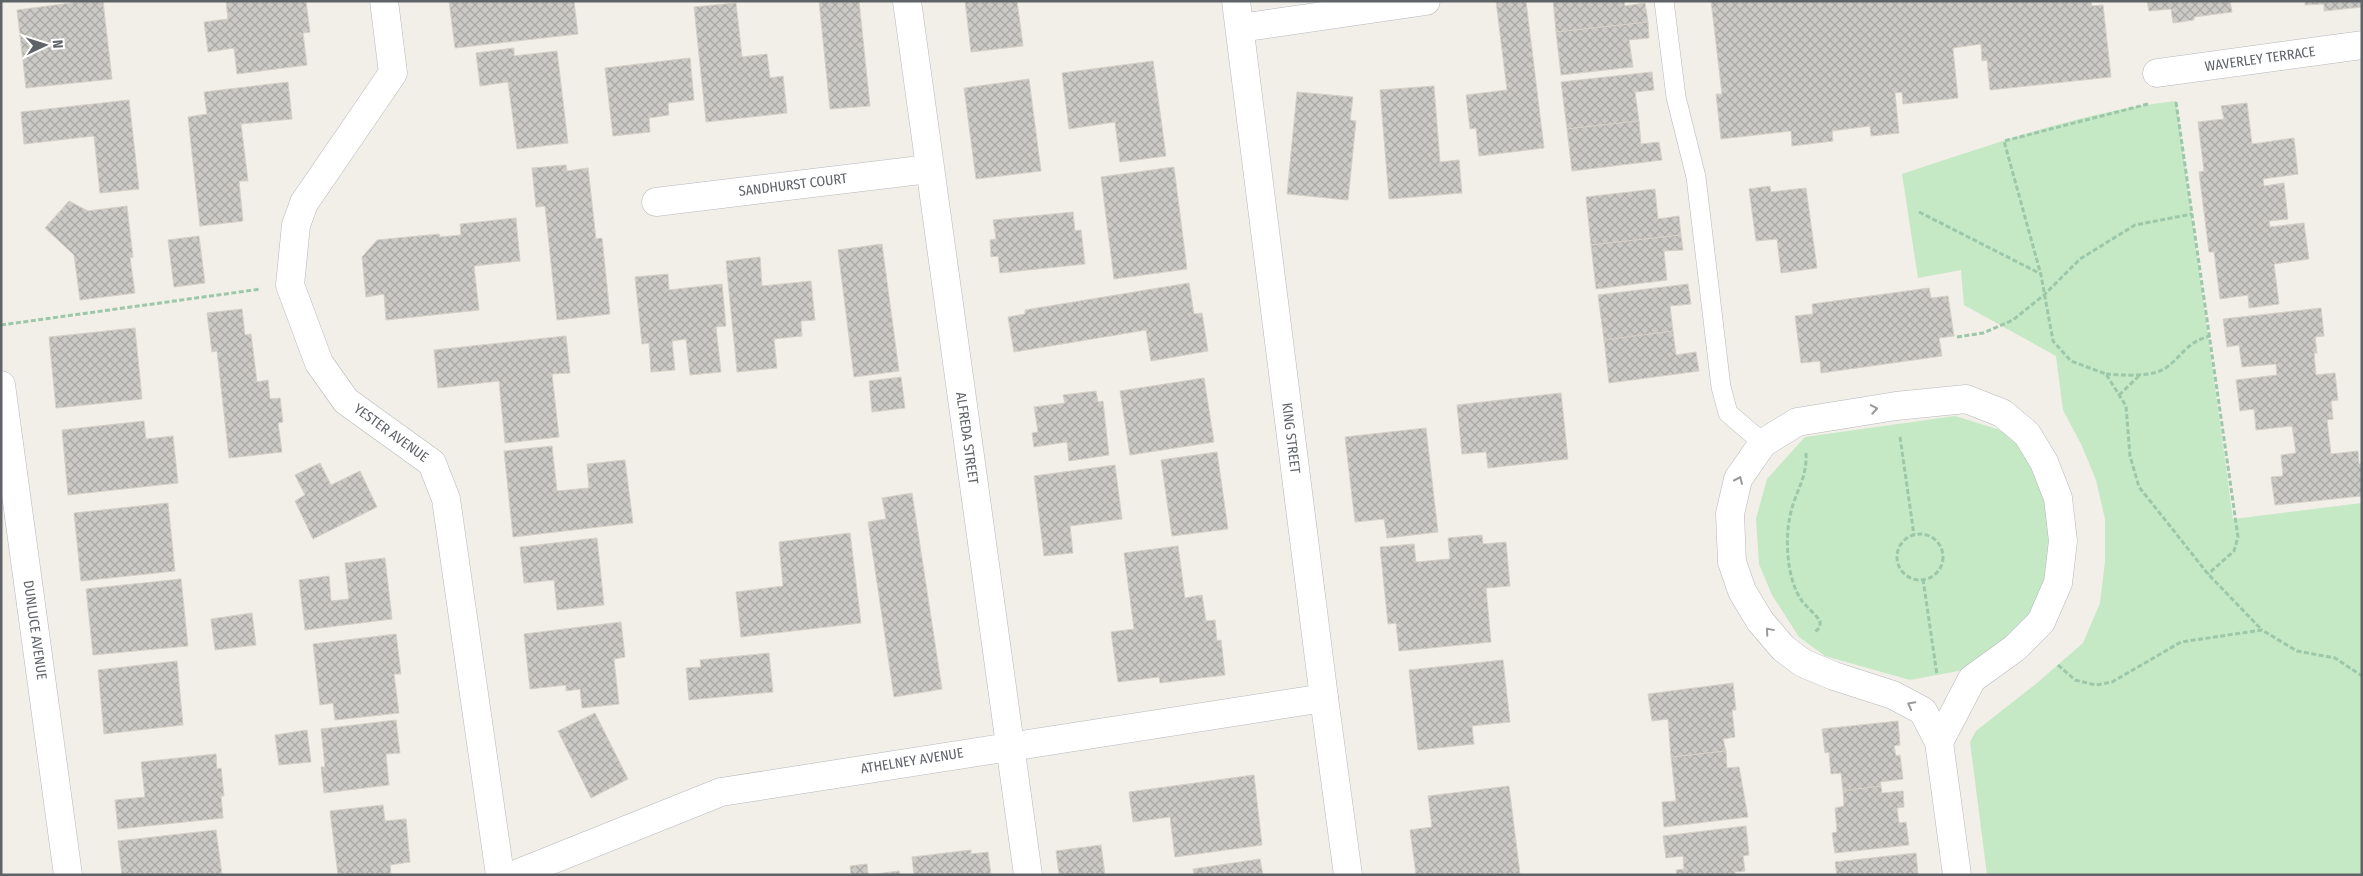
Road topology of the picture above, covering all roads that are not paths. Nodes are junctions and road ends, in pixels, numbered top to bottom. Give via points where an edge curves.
1 (384, 1) edge
2 (907, 1) edge
3 (1236, 1) edge
4 (1426, 1) edge
5 (1664, 1) edge
6 (1240, 28) junction
7 (2362, 45) edge
8 (2157, 72) dead end
9 (929, 169) junction
10 (656, 202) dead end
11 (2, 389) edge
12 (1764, 443) junction
13 (1324, 698) junction
14 (1939, 742) junction
15 (1011, 746) junction
16 (68, 875) edge
17 (500, 875) edge
18 (514, 875) edge
19 (1028, 875) edge
20 (1348, 875) edge
21 (1957, 875) edge

1 - 17 street, YESTER AVENUE via 393,73 304,203 296,225 290,284 319,363 346,401 432,463 446,499
2 - 9 street, ALFREDA STREET
3 - 6 street, KING STREET
4 - 6 street
5 - 12 lane via 1676,97 1696,177 1721,387 1728,413
6 - 13 street, KING STREET
7 - 8 street, WAVERLEY TERRACE
9 - 10 street, SANDHURST COURT
9 - 15 street, ALFREDA STREET
11 - 16 street, DUNLUCE AVENUE
14 -> 12 street via 1923,711 1893,695 1803,663 1788,652 1760,621 1742,590 1732,562 1730,514 1738,479
12 -> 14 street via 1798,422 1896,406 1966,399 2002,413 2026,434 2044,462 2058,498 2063,541 2058,582 2041,622 2015,648 1972,679
13 - 15 street, ATHELNEY AVENUE
13 - 20 street, KING STREET
14 - 21 street
15 - 18 street, ATHELNEY AVENUE via 721,792
15 - 19 street, ALFREDA STREET

